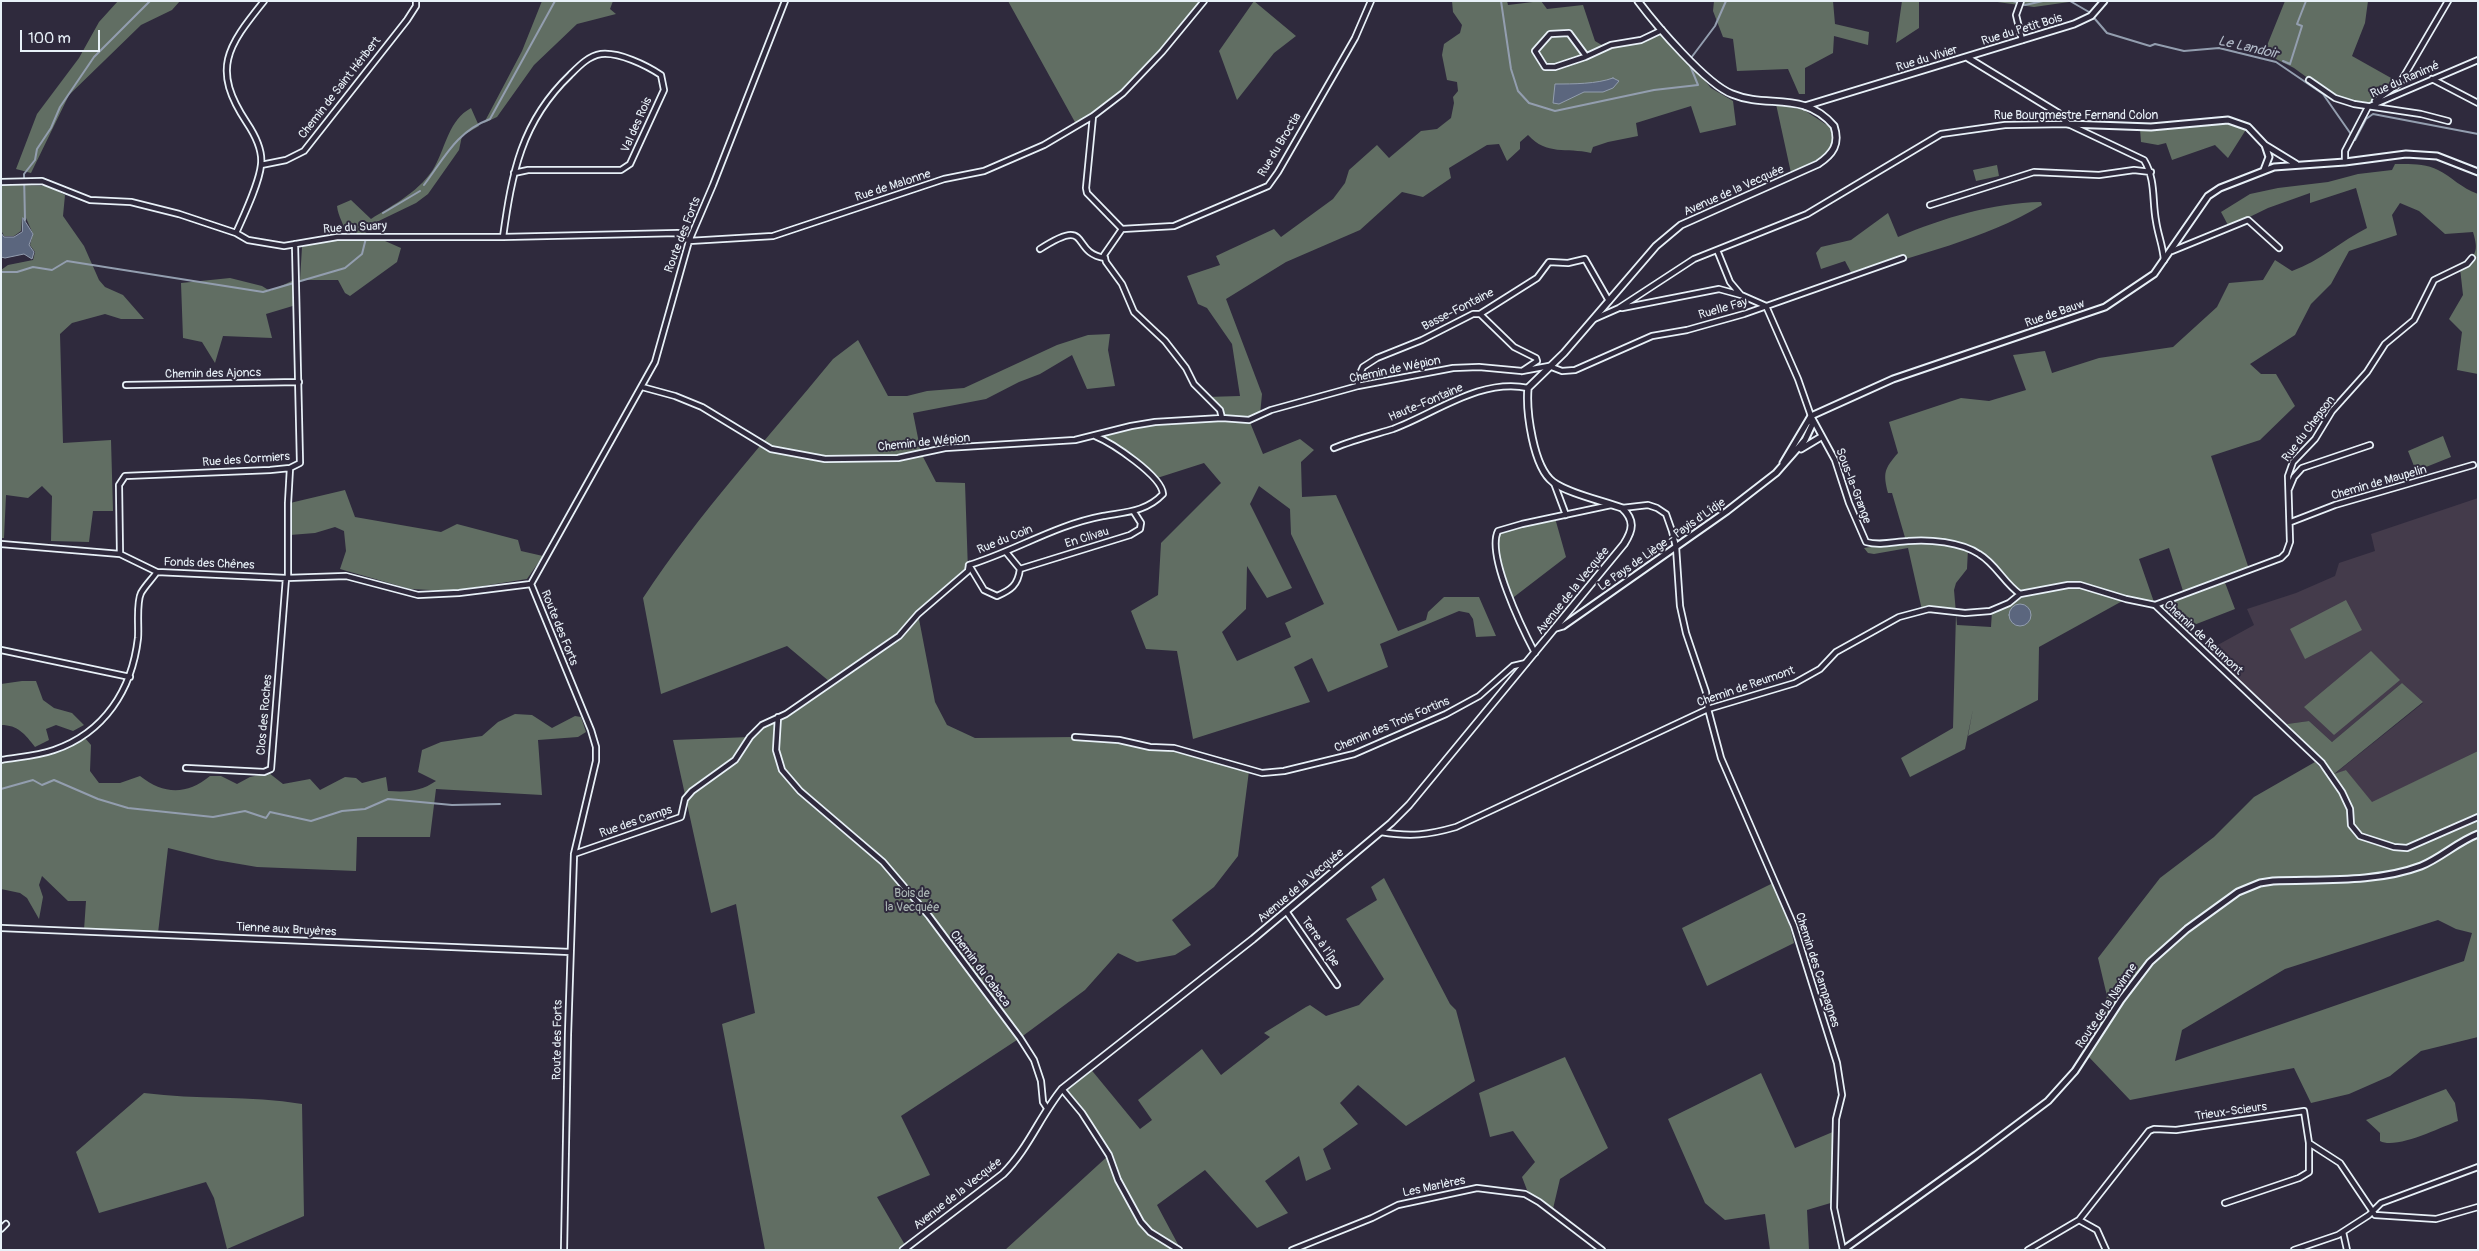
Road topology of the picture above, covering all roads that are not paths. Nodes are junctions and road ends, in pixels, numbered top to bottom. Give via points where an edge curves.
1 (264, 1) edge
2 (416, 1) edge
3 (785, 1) edge
4 (1204, 1) edge
5 (1371, 1) edge
6 (1638, 1) edge
7 (2104, 1) edge
8 (2448, 1) edge
9 (2020, 2) edge
10 (1662, 30) junction
11 (2022, 40) junction
12 (1586, 56) junction
13 (1968, 58) junction
14 (2478, 60) edge
15 (2432, 79) junction
16 (2309, 80) dead end
17 (2478, 103) edge
18 (1805, 106) junction
19 (2368, 107) junction
20 (1093, 116) junction
21 (2448, 121) dead end
22 (2068, 124) junction
23 (2265, 145) junction
24 (2276, 153) junction
25 (2283, 158) junction
26 (2269, 159) junction
27 (2345, 162) junction
28 (261, 165) junction
29 (2297, 165) junction
30 (2277, 167) junction
31 (2264, 170) junction
32 (2151, 172) junction
33 (2478, 172) edge
34 (514, 173) junction
35 (1, 182) edge
36 (1930, 205) dead end
37 (1122, 229) junction
38 (236, 233) junction
39 (503, 237) junction
40 (688, 241) junction
41 (295, 244) junction
42 (2279, 248) dead end
43 (1040, 249) dead end
44 (1717, 250) junction
45 (2172, 251) junction
46 (1105, 258) junction
47 (1903, 258) dead end
48 (2472, 258) dead end
49 (2164, 261) junction
50 (1741, 295) junction
51 (1610, 302) junction
52 (1766, 306) junction
53 (1619, 308) junction
54 (1480, 314) junction
55 (1590, 321) junction
56 (1549, 366) junction
57 (1522, 371) junction
58 (299, 382) junction
59 (126, 385) dead end
60 (1358, 386) junction
61 (642, 387) junction
62 (1528, 388) junction
63 (1810, 416) junction
64 (1222, 418) junction
65 (1094, 435) junction
66 (1822, 437) junction
67 (2370, 445) dead end
68 (1334, 448) dead end
69 (1797, 452) junction
70 (2473, 466) dead end
71 (290, 468) junction
72 (1776, 473) junction
73 (1554, 483) junction
74 (2289, 490) junction
75 (1613, 505) junction
76 (1622, 508) junction
77 (1134, 512) junction
78 (1566, 514) junction
79 (2291, 522) junction
80 (1, 544) edge
81 (1676, 547) junction
82 (1006, 552) junction
83 (120, 554) junction
84 (969, 565) junction
85 (1020, 569) junction
86 (157, 572) junction
87 (287, 578) junction
88 (530, 584) junction
89 (2020, 594) junction
90 (2155, 605) junction
91 (1556, 628) junction
92 (1, 650) edge
93 (1535, 653) junction
94 (1527, 663) junction
95 (130, 677) junction
96 (1708, 709) junction
97 (778, 717) junction
98 (1075, 737) dead end
99 (1, 760) edge
100 (186, 768) dead end
101 (2478, 817) edge
102 (1381, 832) junction
103 (2478, 834) edge
104 (574, 854) junction
105 (1286, 911) junction
106 (1, 928) edge
107 (570, 952) junction
108 (1337, 985) dead end
109 (1062, 1089) junction
110 (1046, 1108) junction
111 (2309, 1143) junction
112 (2478, 1167) edge
113 (2225, 1203) dead end
114 (2478, 1207) edge
115 (2372, 1211) junction
116 (2079, 1220) junction
117 (6, 1224) dead end
118 (1, 1229) edge
119 (2343, 1232) junction
120 (564, 1250) edge
121 (903, 1250) edge
122 (1180, 1250) edge
123 (1292, 1250) edge
124 (1602, 1250) edge
125 (1843, 1250) edge
126 (2028, 1250) edge
127 (2106, 1250) edge
128 (2294, 1250) edge
129 (2347, 1250) edge

1 - 28 street via 230,47 226,72 231,97 257,138
2 - 28 street, Chemin de Saint Héribert via 407,20 304,151 286,160
3 - 40 street, Route des Forts via 714,184
4 - 20 street, Rue de Malonne via 1162,52 1123,92
5 - 37 street, Rue du Broctia via 1351,45 1268,186 1174,226
6 - 10 main road, Avenue de la Vecquée
7 - 11 street, Rue du Petit Bois via 2092,15 2074,24
8 - 19 street via 2400,83
9 - 11 street via 2016,15
10 - 12 street via 1641,40 1611,45
10 - 18 main road, Avenue de la Vecquée via 1716,86 1734,95
11 - 13 street, Rue du Petit Bois
12 - 12 street via 1545,67 1535,51 1550,34 1569,33
13 - 18 street, Rue du Vivier
13 - 22 street, Rue du Vivier via 2058,113
14 - 15 street, Rue du Ranimé
15 - 17 street
15 - 19 street, Rue du Ranimé
16 - 19 street via 2335,98
18 - 51 main road, Avenue de la Vecquée via 1827,118 1834,126 1837,142 1831,156 1681,225 1656,246
19 - 21 street
19 - 27 street, Rue du Ranimé via 2346,151
20 - 37 street via 1087,193
20 - 40 street, Rue de Malonne via 1044,145 984,171 944,179 773,236
22 - 23 street, Rue Bourgmestre Fernand Colon via 2151,127 2220,119 2248,127
22 - 32 street via 2144,160
22 - 44 street, Rue Bourgmestre Fernand Colon via 1995,126 1941,134 1808,214
23 - 24 street
23 - 26 street
24 - 25 street
24 - 26 street
25 - 29 street
25 - 30 street
26 - 30 street
26 - 31 street
27 - 29 street, Rue de Bauw
27 - 33 street, Rue de Bauw via 2406,154 2437,156
28 - 38 street
29 - 30 street, Rue de Bauw
30 - 31 street, Rue de Bauw
31 - 45 street, Rue de Bauw via 2208,196
32 - 36 street via 2134,170 2099,175 2034,172
32 - 49 street
34 - 34 street, Val des Rois via 526,134 541,107 584,61 600,54 616,56 661,75 664,90 630,164 621,170
34 - 39 street, Val des Rois
35 - 38 street, Rue du Suary via 42,181 90,200 131,202
37 - 46 street via 1110,244
38 - 41 street, Rue du Suary via 248,240 284,246
39 - 40 street, Rue du Suary via 678,234
39 - 41 street, Rue du Suary via 336,237
40 - 61 street, Route des Forts via 662,344
41 - 58 street, Rue des Cormiers
42 - 45 street via 2248,220
43 - 46 street via 1065,234 1071,234 1078,237 1093,255
44 - 50 street via 1730,282
44 - 53 street, Rue Bourgmestre Fernand Colon via 1694,259
45 - 49 street, Rue de Bauw
46 - 64 street via 1122,284 1134,312 1164,341 1186,368 1194,384 1220,410
47 - 52 street, Ruelle Fay
48 - 74 street, Rue du Chepson via 2467,264 2432,282 2414,320 2385,344 2367,372 2332,411 2315,439 2294,462 2288,476
49 - 63 street, Rue de Bauw via 2154,274 2105,307 1893,379
50 - 52 street
50 - 53 street via 1719,290
51 - 54 street, Basse-Fontaine via 1589,263 1579,258 1568,263 1548,262 1537,278
51 - 55 main road, Avenue de la Vecquée
52 - 56 street, Ruelle Fay via 1687,330 1652,336 1575,370 1562,371
52 - 63 street, Sous-la-Grange via 1798,379
53 - 55 street, Rue Bourgmestre Fernand Colon
54 - 57 street via 1514,347 1536,358 1537,361
54 - 60 street, Basse-Fontaine via 1473,314 1377,358 1363,367
55 - 56 main road, Avenue de la Vecquée
56 - 57 street, Chemin de Wépion
56 - 62 main road, Avenue de la Vecquée
57 - 60 street, Chemin de Wépion via 1457,368
58 - 59 street, Chemin des Ajoncs
58 - 71 street, Rue des Cormiers via 301,460
60 - 64 street, Chemin de Wépion via 1271,410 1249,420
61 - 65 street, Chemin de Wépion via 702,407 770,449 825,459 898,458 945,448 1051,444
61 - 88 street, Route des Forts
62 - 68 street, Haute-Fontaine via 1486,389 1393,428
62 - 73 main road via 1527,402 1536,450 1546,475
63 - 66 street, Sous-la-Grange
63 - 69 street, Le Pays de Liège - Payis d'Lîdje via 1812,425
63 - 72 street, Le Pays de Liège - Payis d'Lîdje
64 - 65 street, Chemin de Wépion via 1155,422
65 - 77 street, Rue du Coin via 1127,455 1163,489 1163,494 1155,502
66 - 69 street
66 - 89 street, Sous-la-Grange via 1835,460 1866,542 1885,544 1910,540 1959,545 1993,564 2008,585
67 - 74 street via 2302,468
69 - 72 street, Le Pays de Liège - Payis d'Lîdje
70 - 79 street, Chemin de Maupelin via 2335,505
71 - 83 street, Rue des Cormiers via 126,476 119,485
71 - 87 street
72 - 81 street, Le Pays de Liège - Payis d'Lîdje
73 - 75 main road
73 - 78 street
74 - 79 street, Rue du Chepson
75 - 76 main road
75 - 78 street
76 - 81 street, Chemin des Campagnes via 1648,505 1666,514
76 - 91 main road, Avenue de la Vecquée via 1632,523 1631,533
77 - 82 street, Rue du Coin via 1070,524
77 - 85 street, En Clivau via 1141,522 1140,529 1130,535
78 - 93 street via 1498,530 1495,536 1504,585
79 - 90 street, Rue du Chepson via 2290,542 2281,558
80 - 83 street
81 - 91 street, Le Pays de Liège - Payis d'Lîdje
81 - 96 street, Chemin des Campagnes via 1680,606 1706,692
82 - 84 street, Rue du Coin
82 - 85 street
83 - 86 street
84 - 85 street via 984,590 997,596 1011,590 1019,580
84 - 97 street, Rue du Coin via 968,571 918,614 899,636
86 - 87 street, Fonds des Chênes
86 - 95 street, Fonds des Chênes via 140,594 138,639
87 - 88 street, Fonds des Chênes via 346,576 418,595
87 - 100 street, Clos des Roches via 271,769 264,772
88 - 104 street, Route des Forts via 596,747 596,761
89 - 90 street, Chemin de Reumont via 2080,585
89 - 96 street, Chemin de Reumont via 2009,604 1990,611 1965,613 1929,609 1898,617 1836,652 1820,669 1795,683
90 - 101 street, Chemin de Reumont via 2322,763 2342,792 2350,809 2351,825 2360,836 2407,848
91 - 93 main road, Avenue de la Vecquée
92 - 95 street
93 - 94 main road, Avenue de la Vecquée
94 - 98 street, Chemin des Trois Fortins via 1513,666 1479,696 1455,710 1354,754 1284,771 1262,773 1174,748
94 - 102 main road, Avenue de la Vecquée via 1409,805
95 - 99 street, Fonds des Chênes via 109,713 81,736 53,750
96 - 102 street, Chemin de Reumont via 1456,826 1429,835
96 - 125 street, Chemin des Campagnes via 1722,758 1794,926 1837,1063 1842,1095 1836,1125 1834,1208
97 - 104 street, Rue des Camps via 762,725 750,737 736,760 692,791 685,800 681,817
97 - 110 street, Chemin du Cabaca via 776,750 782,770 800,791 883,862 929,916 1034,1060
102 - 105 main road, Avenue de la Vecquée
103 - 125 street, Route de la Navinne via 2461,840 2423,865 2401,872 2273,881 2238,892 2187,929 2150,962 2075,1071 2048,1101
104 - 107 street, Route des Forts
105 - 108 street, Terre à l'Îpe
105 - 109 main road, Avenue de la Vecquée
106 - 107 street, Tienne aux Bruyères
107 - 120 street, Route des Forts
109 - 110 main road, Avenue de la Vecquée
109 - 122 street via 1109,1154 1118,1180 1141,1222 1150,1232
110 - 121 main road, Avenue de la Vecquée via 1013,1164
111 - 113 street via 2309,1172
111 - 115 street via 2340,1163
111 - 116 street, Trieux-Scieurs via 2304,1112 2176,1130 2154,1129
112 - 115 street via 2386,1201
114 - 115 street via 2436,1219 2375,1215
115 - 119 street
116 - 126 street
116 - 127 street via 2097,1230
117 - 118 street
119 - 128 street
119 - 129 street
123 - 124 street, Les Marlères via 1398,1205 1477,1188 1524,1194

